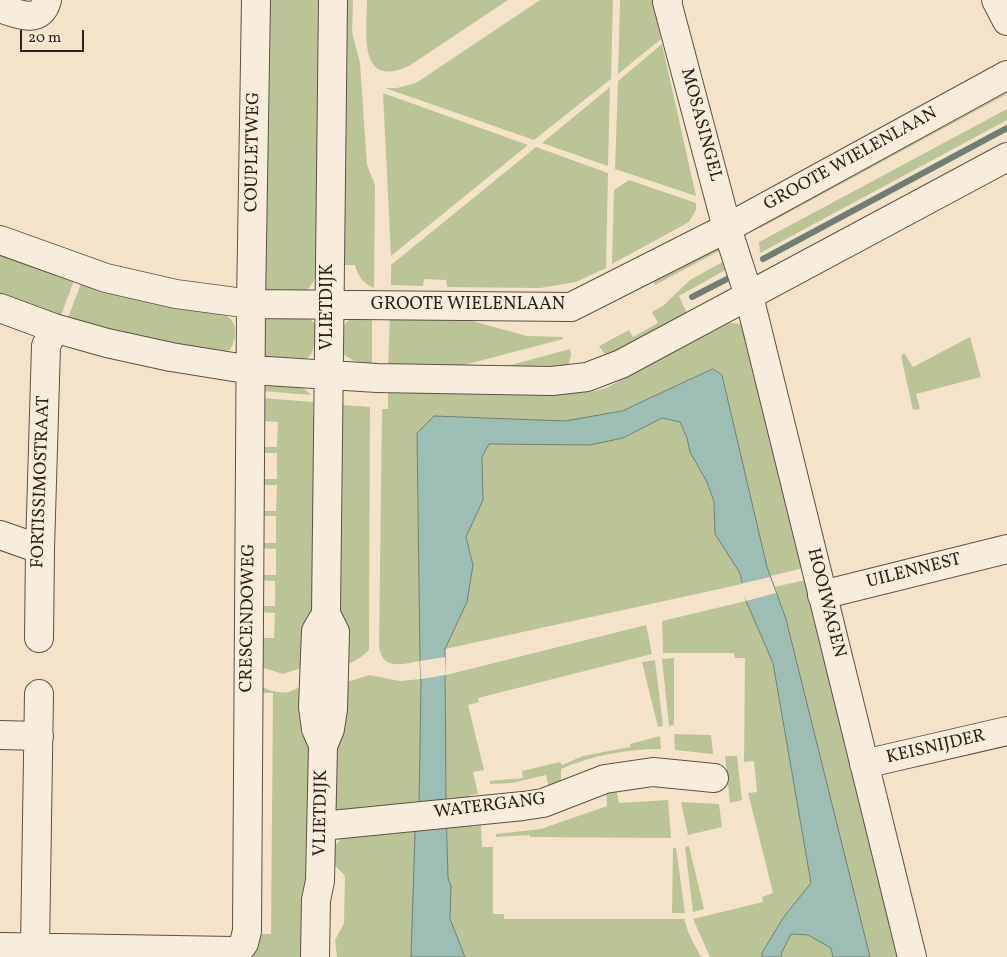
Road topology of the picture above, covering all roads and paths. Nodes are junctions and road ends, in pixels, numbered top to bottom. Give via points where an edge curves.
1 (256, 0) edge
2 (333, 0) edge
3 (668, 0) edge
4 (996, 0) edge
5 (43, 7) edge
6 (0, 8) edge
7 (1007, 20) edge
8 (1007, 75) edge
9 (1007, 157) edge
10 (731, 239) junction
11 (0, 240) edge
12 (748, 296) junction
13 (251, 304) junction
14 (328, 305) junction
15 (0, 308) edge
16 (54, 328) junction
17 (252, 370) junction
18 (329, 375) junction
19 (0, 535) edge
20 (1007, 548) edge
21 (40, 549) junction
22 (822, 594) junction
23 (39, 638) dead end
24 (39, 694) dead end
25 (1007, 731) edge
26 (0, 736) edge
27 (39, 736) junction
28 (864, 764) junction
29 (714, 778) dead end
30 (322, 826) junction
31 (320, 881) junction
32 (0, 947) edge
33 (35, 948) junction
34 (315, 957) edge
35 (330, 957) edge
36 (912, 957) edge

1 - 13 street, COUPLETWEG
2 - 14 street, VLIETDIJK
3 - 10 street, MOSASINGEL
4 - 7 street
5 - 6 street via 30,16 19,16
8 - 10 street, GROOTE WIELENLAAN
9 - 12 street
10 - 12 street, HOOIWAGEN
10 - 14 street, GROOTE WIELENLAAN via 571,307
11 - 13 street, GROOTE WIELENLAAN via 106,278 176,294
12 - 18 street via 622,364 587,377 552,380
12 - 22 street, HOOIWAGEN
13 - 14 street, GROOTE WIELENLAAN
13 - 17 street, CRESCENDOWEG
14 - 18 street, VLIETDIJK
15 - 16 street
16 - 17 street via 171,357
16 - 21 street, FORTISSIMOSTRAAT via 46,346
17 - 18 street
17 - 33 street, CRESCENDOWEG via 247,931 244,943 239,950 233,951
18 - 30 street, VLIETDIJK via 326,614 316,631 313,692 316,729 323,746
19 - 21 street
20 - 22 street, UILENNEST
21 - 23 street, FORTISSIMOSTRAAT
22 - 28 street, HOOIWAGEN
24 - 27 street
25 - 28 street, KEISNIJDER
26 - 27 street
27 - 33 street
28 - 36 street, HOOIWAGEN
29 - 30 street, WATERGANG via 653,772 605,779 543,803
30 - 31 street, VLIETDIJK
31 - 34 street, VLIETDIJK via 316,900
31 - 35 street, VLIETDIJK via 326,899
32 - 33 street

